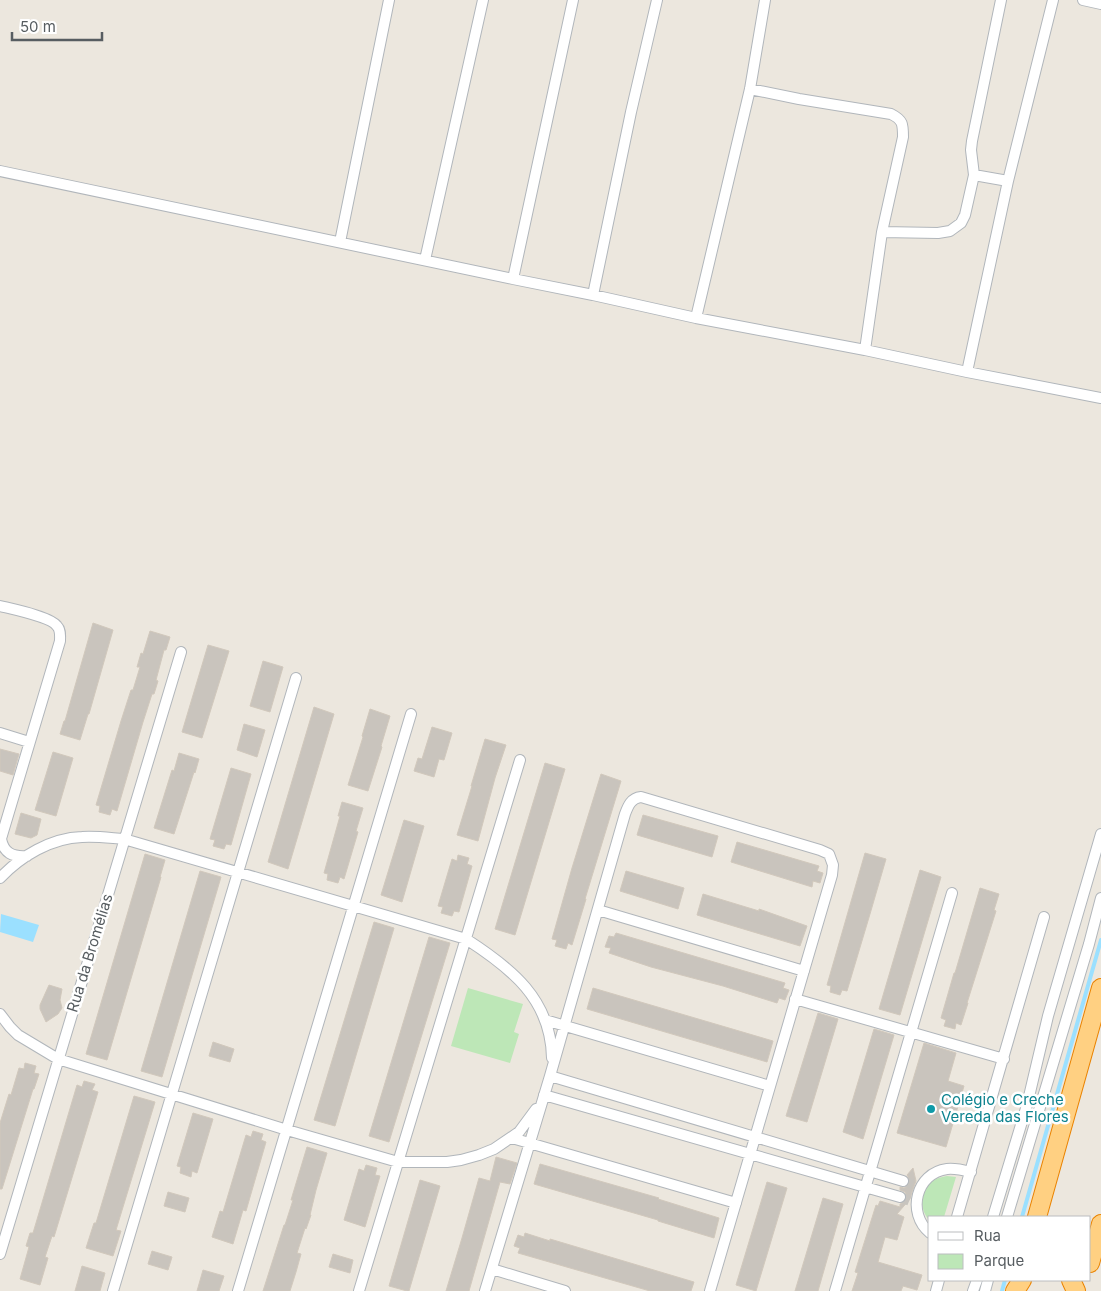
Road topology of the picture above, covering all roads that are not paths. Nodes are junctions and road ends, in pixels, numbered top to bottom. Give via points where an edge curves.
1 (389, 0) edge
2 (483, 0) edge
3 (573, 0) edge
4 (657, 0) edge
5 (765, 0) edge
6 (1000, 0) edge
7 (1053, 0) edge
8 (1086, 0) edge
9 (1101, 4) edge
10 (750, 89) junction
11 (0, 171) edge
12 (974, 175) junction
13 (1008, 181) junction
14 (882, 232) junction
15 (340, 242) junction
16 (425, 260) junction
17 (513, 279) junction
18 (594, 295) junction
19 (696, 318) junction
20 (866, 350) junction
21 (967, 372) junction
22 (1101, 398) edge
23 (0, 606) edge
24 (180, 652) dead end
25 (296, 678) dead end
26 (411, 714) dead end
27 (0, 733) edge
28 (29, 742) junction
29 (520, 760) dead end
30 (1101, 834) edge
31 (124, 839) junction
32 (0, 840) edge
33 (27, 856) junction
34 (238, 873) junction
35 (0, 878) edge
36 (952, 893) dead end
37 (1101, 898) edge
38 (354, 907) junction
39 (598, 910) junction
40 (1044, 917) dead end
41 (466, 939) junction
42 (804, 971) junction
43 (1101, 988) edge
44 (795, 999) junction
45 (0, 1014) edge
46 (545, 1020) junction
47 (564, 1026) junction
48 (911, 1032) junction
49 (58, 1059) junction
50 (1004, 1059) junction
51 (550, 1076) junction
52 (770, 1086) junction
53 (172, 1095) junction
54 (544, 1095) junction
55 (287, 1130) junction
56 (755, 1137) junction
57 (512, 1138) junction
58 (530, 1143) junction
59 (750, 1154) junction
60 (398, 1162) junction
61 (870, 1171) junction
62 (971, 1172) junction
63 (903, 1181) tunnel mouth
64 (866, 1186) junction
65 (908, 1200) junction
66 (736, 1203) junction
67 (1040, 1212) edge
68 (957, 1216) edge
69 (993, 1216) edge
70 (1008, 1216) edge
71 (1101, 1223) edge
72 (928, 1231) edge
73 (1091, 1235) edge
74 (0, 1254) edge
75 (1091, 1259) edge
76 (492, 1269) junction
77 (113, 1291) edge
78 (238, 1291) edge
79 (359, 1291) edge
80 (485, 1291) edge
81 (565, 1291) edge
82 (710, 1291) edge
83 (835, 1291) edge

1 - 15 street
2 - 16 street
3 - 17 street
4 - 18 street
5 - 10 street
6 - 12 street via 972,141
7 - 13 street
8 - 9 street
10 - 14 street via 882,112 902,122 903,137
10 - 19 street
11 - 15 street
12 - 13 street
12 - 14 street via 965,215 961,223 950,231
13 - 21 street
14 - 20 street
15 - 16 street
16 - 17 street
17 - 18 street
18 - 19 street
19 - 20 street
20 - 21 street
21 - 22 street
23 - 28 street via 51,620 60,633
24 - 31 street, Rua da Bromélias
25 - 34 street
26 - 38 street
27 - 28 street
28 - 32 street
29 - 41 street
30 - 69 street
31 - 33 street via 68,838
31 - 34 street
31 - 49 street, Rua da Bromélias
32 - 33 street via 9,853
33 - 35 street
34 - 38 street
34 - 53 street
36 - 48 street
37 - 70 street
38 - 41 street
38 - 55 street
39 - 42 street
39 - 42 street via 628,807 638,797 644,797 829,854 832,875
39 - 47 street
40 - 50 street
41 - 46 street via 517,977 529,990
41 - 60 street
42 - 44 street
43 - 67 highway
44 - 48 street
44 - 52 street
45 - 49 street via 18,1035
46 - 47 street
46 - 51 street via 551,1045
47 - 51 street
47 - 52 street
48 - 50 street
48 - 61 street
49 - 53 street
49 - 74 street, Rua da Bromélias
50 - 62 street
51 - 54 street
51 - 56 street
52 - 56 street
53 - 55 street
53 - 77 street
54 - 57 street via 528,1121
54 - 58 street
54 - 59 street
55 - 60 street
55 - 78 street
56 - 59 street
56 - 61 street
57 - 58 street
57 - 60 street via 494,1149 461,1160
58 - 66 street
58 - 76 street
59 - 64 street
59 - 66 street
60 - 79 street
61 - 63 street
61 - 64 street
62 - 65 street via 953,1168 940,1170 919,1186
62 - 68 street
64 - 65 street
64 - 83 street
65 - 72 street
66 - 82 street
71 - 73 highway
71 - 75 highway
76 - 80 street
76 - 81 street

